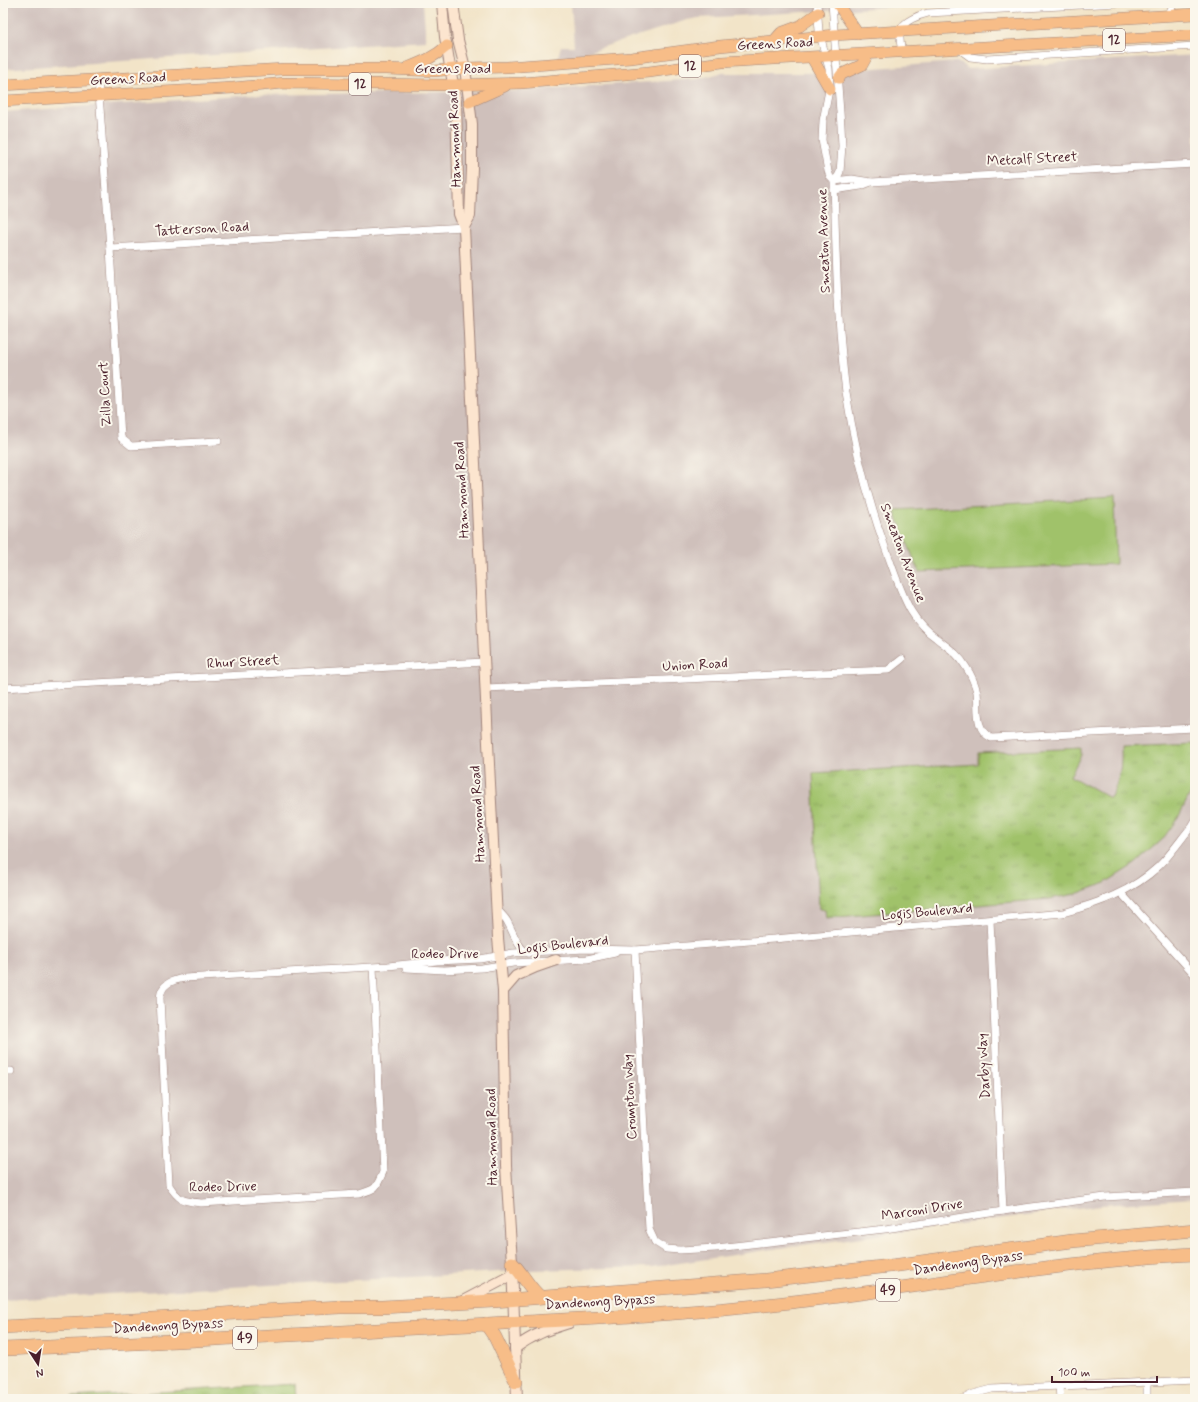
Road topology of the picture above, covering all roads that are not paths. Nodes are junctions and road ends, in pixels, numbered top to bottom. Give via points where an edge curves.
1 (442, 3) edge
2 (453, 3) edge
3 (832, 3) edge
4 (837, 3) edge
5 (1118, 3) edge
6 (1174, 3) edge
7 (818, 8) edge
8 (1195, 14) edge
9 (1168, 16) junction
10 (900, 32) junction
11 (858, 34) junction
12 (834, 35) junction
13 (1195, 35) edge
14 (820, 36) junction
15 (773, 41) junction
16 (447, 46) junction
17 (1195, 46) edge
18 (959, 49) junction
19 (902, 52) junction
20 (868, 54) junction
21 (831, 56) junction
22 (812, 58) junction
23 (465, 68) junction
24 (403, 69) junction
25 (266, 70) junction
26 (452, 70) junction
27 (839, 78) junction
28 (98, 79) junction
29 (268, 84) junction
30 (468, 84) junction
31 (509, 84) junction
32 (3, 85) edge
33 (453, 85) junction
34 (830, 89) junction
35 (99, 96) junction
36 (3, 101) edge
37 (469, 102) junction
38 (1195, 164) edge
39 (834, 181) junction
40 (871, 182) junction
41 (834, 190) junction
42 (464, 227) junction
43 (110, 248) junction
44 (218, 441) dead end
45 (902, 659) dead end
46 (484, 662) junction
47 (3, 688) edge
48 (486, 688) junction
49 (1195, 728) edge
50 (1184, 729) junction
51 (1195, 732) edge
52 (1194, 825) edge
53 (1120, 893) junction
54 (497, 909) junction
55 (990, 920) junction
56 (627, 950) junction
57 (635, 950) junction
58 (529, 953) junction
59 (500, 960) junction
60 (556, 960) junction
61 (373, 967) junction
62 (1195, 976) edge
63 (503, 991) junction
64 (3, 1071) edge
65 (11, 1071) dead end
66 (1195, 1192) edge
67 (1004, 1211) junction
68 (1195, 1230) edge
69 (655, 1242) joint
70 (1195, 1254) edge
71 (512, 1269) junction
72 (540, 1297) junction
73 (513, 1299) junction
74 (461, 1302) junction
75 (580, 1319) junction
76 (514, 1323) junction
77 (486, 1324) junction
78 (3, 1326) edge
79 (515, 1348) junction
80 (3, 1349) edge
81 (1195, 1380) edge
82 (516, 1381) junction
83 (1146, 1382) junction
84 (1059, 1386) junction
85 (517, 1399) edge
86 (964, 1399) edge
87 (1060, 1399) edge
88 (1147, 1399) edge

1 - 16 main road, Hammond Road
2 - 23 main road, Hammond Road
3 - 12 street
4 - 11 main road
5 - 10 street via 928,13 903,25
6 - 9 street
7 - 14 street
7 - 15 main road via 800,26 781,33
8 - 9 main road, Greens Road / 12
9 - 10 main road, Greens Road / 12
10 - 11 main road, Greens Road / 12
10 - 19 street
11 - 12 main road, Greens Road / 12
12 - 14 main road, Greens Road / 12
12 - 21 street
13 - 18 main road, Greens Road / 12
14 - 15 main road, Greens Road / 12
14 - 21 street
15 - 23 main road, Greens Road / 12 via 624,59
16 - 24 main road via 432,58
16 - 26 main road, Hammond Road
17 - 18 street, Greens Road via 987,59 970,56
18 - 19 main road, Greens Road / 12
19 - 20 main road, Greens Road / 12
20 - 21 main road, Greens Road / 12
20 - 27 main road via 862,65 842,74
21 - 22 main road, Greens Road / 12
21 - 27 street, Smeaton Avenue
21 - 34 street, Smeaton Avenue
22 - 31 main road, Greens Road / 12 via 706,64 649,72
22 - 34 main road
23 - 26 main road, Greens Road / 12
23 - 30 main road, Hammond Road
24 - 25 main road, Greens Road / 12
24 - 26 main road, Greens Road / 12
25 - 28 main road, Greens Road / 12
25 - 29 main road
26 - 33 main road, Hammond Road
27 - 39 street, Smeaton Avenue via 842,146 840,172
28 - 32 main road, Greens Road / 12
28 - 35 street
29 - 33 main road, Greens Road / 12
29 - 35 main road, Greens Road / 12
30 - 31 main road, Greens Road / 12
30 - 33 main road, Greens Road / 12
30 - 37 main road, Hammond Road
31 - 37 main road
33 - 42 main road, Hammond Road via 456,102 459,214
34 - 39 street, Smeaton Avenue via 822,140 828,171
35 - 36 main road, Greens Road / 12
35 - 43 street
37 - 42 main road, Hammond Road via 472,168 470,216
38 - 40 street, Metcalf Street
39 - 40 street, Metcalf Street via 852,179
39 - 41 street, Smeaton Avenue
40 - 41 street, Metcalf Street
41 - 50 street, Smeaton Avenue via 842,356 846,392 865,484 878,527 912,612 922,626 950,648 966,666 977,690 982,732 996,738
42 - 43 street, Tatterson Road
42 - 46 main road, Hammond Road
43 - 44 street, Zilla Court via 121,438 131,446
45 - 48 street, Union Road via 888,670
46 - 47 street, Rhur Street
46 - 48 main road, Hammond Road
48 - 54 main road, Hammond Road
49 - 50 street, Smeaton Avenue
50 - 51 street, Smeaton Avenue
52 - 53 street, Logis Boulevard via 1159,865
53 - 55 street, Logis Boulevard via 1092,905 1063,913
53 - 62 street
54 - 58 street, Logis Boulevard via 507,920 520,945
54 - 59 main road, Hammond Road
55 - 57 street, Logis Boulevard
55 - 67 street, Darby Way
56 - 57 street, Logis Boulevard
56 - 58 street, Logis Boulevard via 585,949
56 - 60 street, Logis Boulevard via 587,958
57 - 69 street, Crompton Way via 649,1229
58 - 59 street, Logis Boulevard
59 - 60 street, Logis Boulevard
59 - 61 street, Rodeo Drive via 437,961
59 - 63 main road, Hammond Road
60 - 63 main road via 516,976
61 - 61 street, Rodeo Drive via 185,978 175,980 162,988 160,998 169,1186 175,1195 183,1201 201,1203 359,1194 371,1191 378,1185 383,1172
63 - 71 main road, Hammond Road via 506,1166
64 - 65 street
66 - 67 street, Marconi Drive via 1105,1197
67 - 69 street, Marconi Drive via 885,1229 716,1248 666,1249
68 - 72 highway, Dandenong Bypass / 49 via 1072,1241 766,1280
70 - 75 highway, Dandenong Bypass / 49 via 1066,1265 774,1304
71 - 72 highway via 521,1272 532,1290
71 - 73 main road, Hammond Road
71 - 74 main road
72 - 73 highway, Dandenong Bypass / 49
73 - 74 highway, Dandenong Bypass / 49
73 - 76 main road, Hammond Road
74 - 78 highway, Dandenong Bypass / 49
75 - 76 highway, Dandenong Bypass / 49
75 - 79 main road via 533,1336
76 - 77 highway, Dandenong Bypass / 49
76 - 79 main road, Hammond Road
77 - 80 highway, Dandenong Bypass / 49
77 - 82 highway
79 - 82 main road, Hammond Road
81 - 83 street
82 - 85 main road, Hammond Road
83 - 84 street
83 - 88 street
84 - 86 street via 992,1389
84 - 87 street

